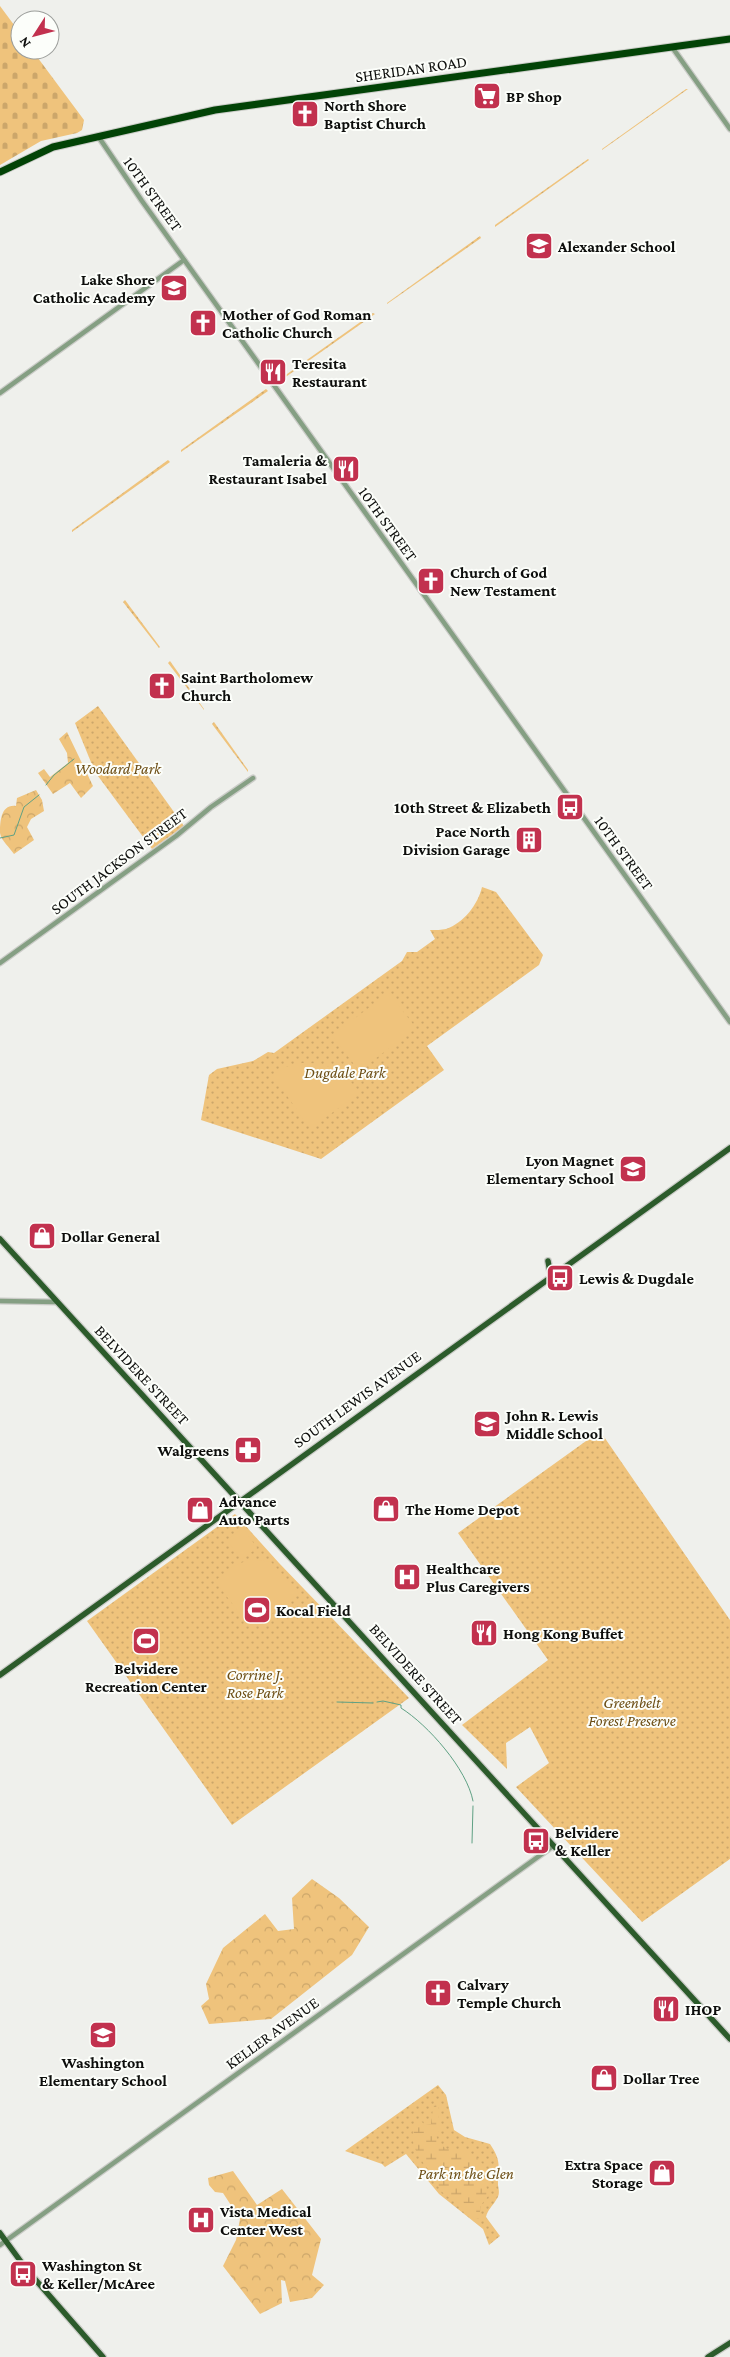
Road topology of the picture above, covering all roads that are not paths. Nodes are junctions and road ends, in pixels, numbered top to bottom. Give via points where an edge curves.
1 (730, 40) edge
2 (672, 47) junction
3 (730, 129) edge
4 (98, 136) junction
5 (0, 172) edge
6 (184, 260) junction
7 (0, 393) edge
8 (253, 778) dead end
9 (0, 963) edge
10 (730, 1022) edge
11 (730, 1148) edge
12 (0, 1239) edge
13 (548, 1261) dead end
14 (551, 1277) junction
15 (0, 1302) edge
16 (57, 1302) junction
17 (240, 1501) junction
18 (0, 1675) edge
19 (554, 1846) junction
20 (730, 2039) edge
21 (0, 2233) edge
22 (6, 2240) junction
23 (0, 2245) edge
24 (730, 2343) edge
25 (103, 2357) edge
26 (708, 2357) edge

1 - 2 highway, SHERIDAN ROAD
2 - 3 street
2 - 4 highway, SHERIDAN ROAD via 215,110
4 - 5 highway, SHERIDAN ROAD via 53,147
4 - 6 street, 10TH STREET
6 - 7 street
6 - 10 street, 10TH STREET
8 - 9 street, SOUTH JACKSON STREET
11 - 14 main road, SOUTH LEWIS AVENUE
12 - 16 main road, BELVIDERE STREET
13 - 14 main road
14 - 17 main road, SOUTH LEWIS AVENUE
15 - 16 street
16 - 17 main road, BELVIDERE STREET
17 - 18 main road, SOUTH LEWIS AVENUE
17 - 19 main road, BELVIDERE STREET
19 - 20 main road, BELVIDERE STREET
19 - 22 street, KELLER AVENUE
21 - 22 main road
22 - 23 street, KELLER AVENUE
22 - 25 main road via 27,2270
24 - 26 main road

